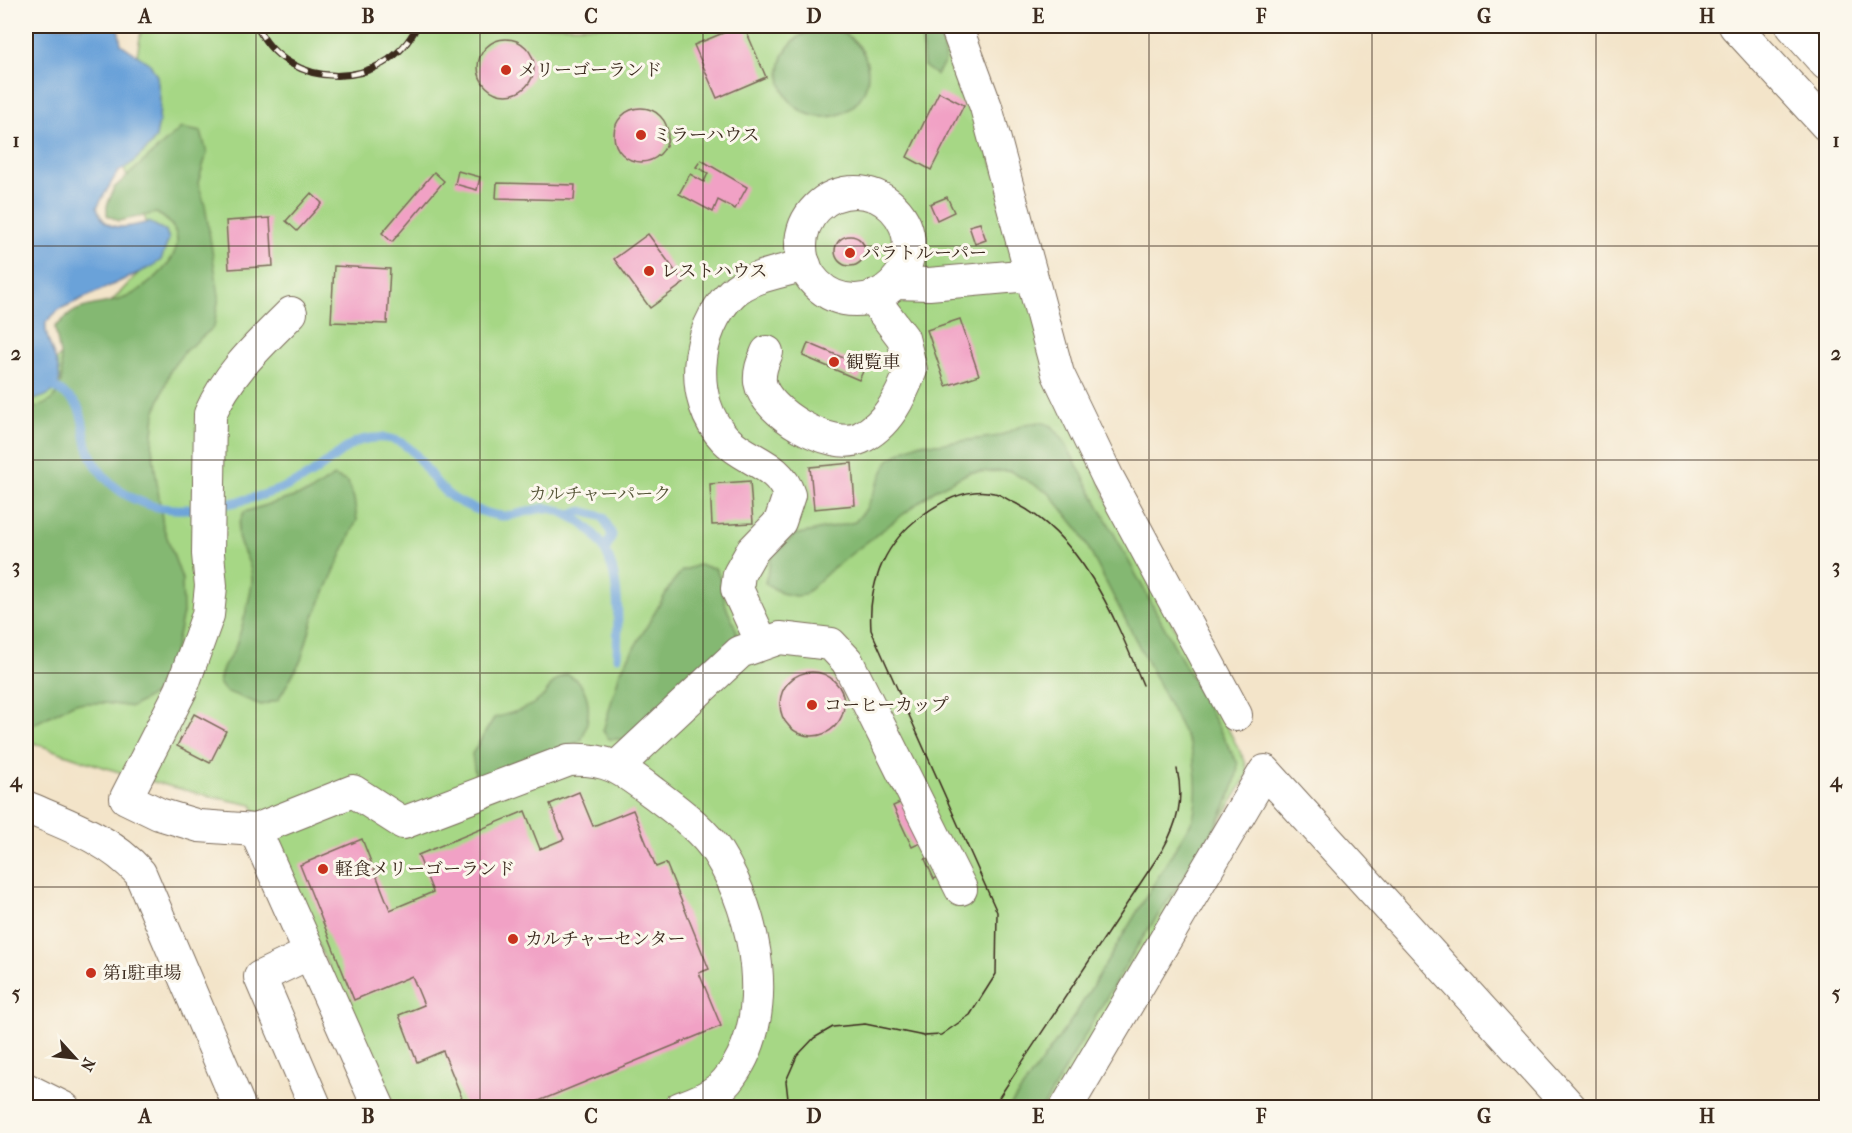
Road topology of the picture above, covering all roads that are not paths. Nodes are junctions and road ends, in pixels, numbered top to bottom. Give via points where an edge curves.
1 (956, 26) edge
2 (1735, 26) edge
3 (1792, 26) edge
4 (1827, 64) edge
5 (1827, 125) edge
6 (805, 265) junction
7 (1031, 275) junction
8 (883, 290) junction
9 (291, 313) dead end
10 (767, 352) dead end
11 (762, 643) junction
12 (1236, 715) dead end
13 (618, 766) junction
14 (26, 807) edge
15 (255, 830) junction
16 (962, 889) dead end
17 (310, 953) junction
18 (26, 1089) edge
19 (64, 1107) edge
20 (240, 1107) edge
21 (316, 1107) edge
22 (379, 1107) edge
23 (680, 1107) edge
24 (1066, 1107) edge
25 (1570, 1107) edge

1 - 7 street via 986,107
2 - 5 street
3 - 4 street
6 - 8 street via 822,290 840,298 860,300
6 - 8 street via 802,236 809,217 823,202 840,193 861,191 880,197 896,209 906,226 909,246 906,266
6 - 11 street via 753,280 733,292 712,321 699,366 700,386 710,420 726,441 780,477 789,495 780,522 752,551 739,573 737,589
7 - 8 street
7 - 12 street via 1058,374 1108,478
8 - 10 street via 903,338 911,370 889,415 858,439 839,441 800,426 772,407 760,384 760,369
9 - 15 street via 219,393 210,414 211,586 203,633 182,690 126,798 159,814 199,826
11 - 13 street via 740,652
11 - 16 street via 780,638 806,639 831,644 839,651
13 - 15 street via 593,759 569,760 403,823 352,791
13 - 23 street via 693,826 717,851 751,930 758,971 756,1013 746,1049 727,1082 704,1099
14 - 20 street via 99,838 140,873
15 - 17 street
17 - 21 street via 260,977
17 - 22 street
18 - 19 street
24 - 25 street via 1265,771

